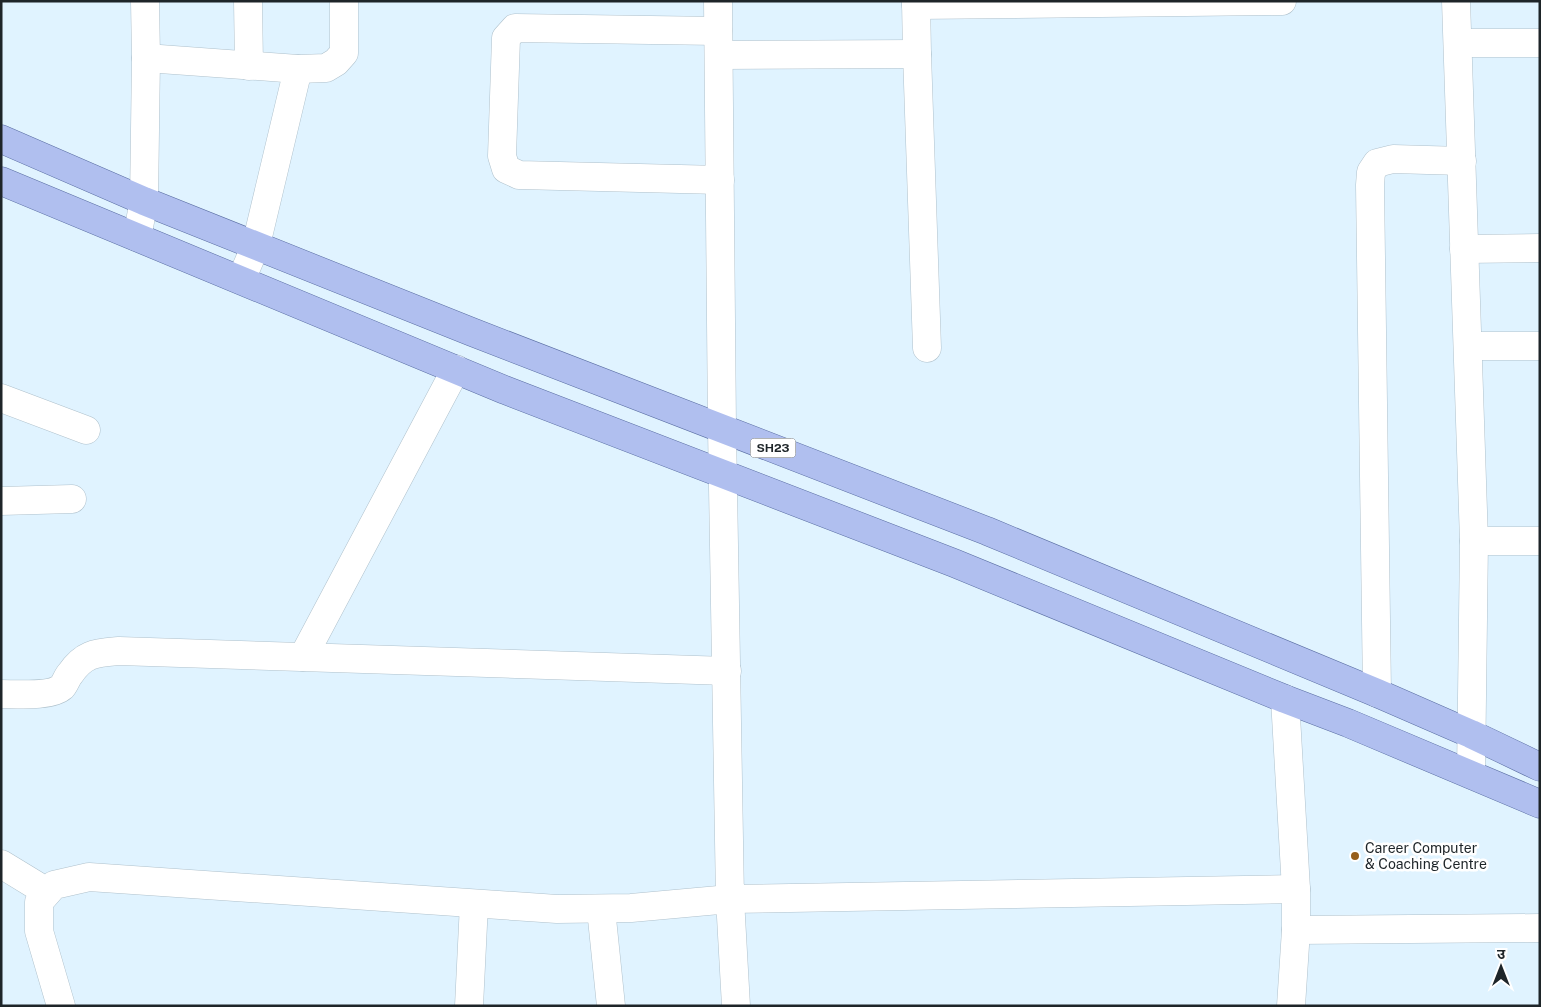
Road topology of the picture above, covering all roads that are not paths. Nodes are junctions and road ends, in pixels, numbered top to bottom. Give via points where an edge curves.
1 (145, 1) edge
2 (248, 1) edge
3 (344, 1) edge
4 (718, 1) edge
5 (1282, 1) edge
6 (1456, 1) edge
7 (1097, 2) edge
8 (916, 3) edge
9 (718, 43) junction
10 (1458, 43) junction
11 (1540, 43) edge
12 (917, 54) junction
13 (146, 58) junction
14 (249, 66) junction
15 (298, 70) junction
16 (1, 139) edge
17 (1462, 161) junction
18 (720, 180) junction
19 (1, 181) edge
20 (144, 200) junction
21 (137, 237) junction
22 (256, 244) junction
23 (1540, 248) edge
24 (1464, 249) junction
25 (241, 280) junction
26 (1468, 346) junction
27 (1540, 346) edge
28 (927, 348) dead end
29 (456, 369) junction
30 (1, 398) edge
31 (722, 428) junction
32 (86, 430) dead end
33 (723, 473) junction
34 (72, 499) dead end
35 (1, 502) edge
36 (1474, 541) junction
37 (1540, 541) edge
38 (303, 657) junction
39 (727, 671) junction
40 (1377, 693) junction
41 (1, 694) edge
42 (1284, 698) junction
43 (1471, 734) junction
44 (1540, 767) edge
45 (1471, 774) junction
46 (1540, 804) edge
47 (1, 864) edge
48 (1296, 889) junction
49 (47, 892) junction
50 (730, 899) junction
51 (474, 904) junction
52 (601, 909) junction
53 (1540, 928) edge
54 (1296, 930) junction
55 (61, 1006) edge
56 (469, 1006) edge
57 (611, 1006) edge
58 (736, 1006) edge
59 (1291, 1006) edge

1 - 13 street
2 - 14 street
3 - 15 street via 344,52 326,68
4 - 9 street
5 - 7 street
6 - 10 street
7 - 8 street
8 - 12 street
9 - 12 street
9 - 18 street
9 - 18 street via 515,28 506,38 502,156 506,169 519,175
10 - 11 street
10 - 17 street
12 - 28 street
13 - 14 street
13 - 20 street
14 - 15 street
15 - 22 street
16 - 20 main road, SH23
17 - 24 street
17 - 40 street via 1393,159 1377,163 1371,172
18 - 31 street
19 - 21 main road
20 - 21 street
20 - 22 main road, SH23
21 - 25 main road
22 - 25 street
22 - 31 main road, SH23 via 472,332
23 - 24 street
24 - 26 street
25 - 29 main road
26 - 27 street
26 - 36 street
29 - 33 main road
29 - 38 street
30 - 32 street
31 - 33 street
31 - 40 main road, SH23 via 987,531
33 - 39 street
33 - 42 main road
34 - 35 street
36 - 37 street
36 - 43 street
38 - 39 street
38 - 41 street via 100,653 86,656 62,687 51,692
39 - 50 street
40 - 43 main road, SH23
42 - 45 main road
42 - 48 street
43 - 44 main road, SH23
43 - 45 street
45 - 46 main road
47 - 49 street
48 - 50 street
48 - 54 street
49 - 51 street via 54,885 89,877
49 - 55 street via 39,902 39,931
50 - 52 street
50 - 58 street
51 - 52 street
51 - 56 street
52 - 57 street
53 - 54 street
54 - 59 street

